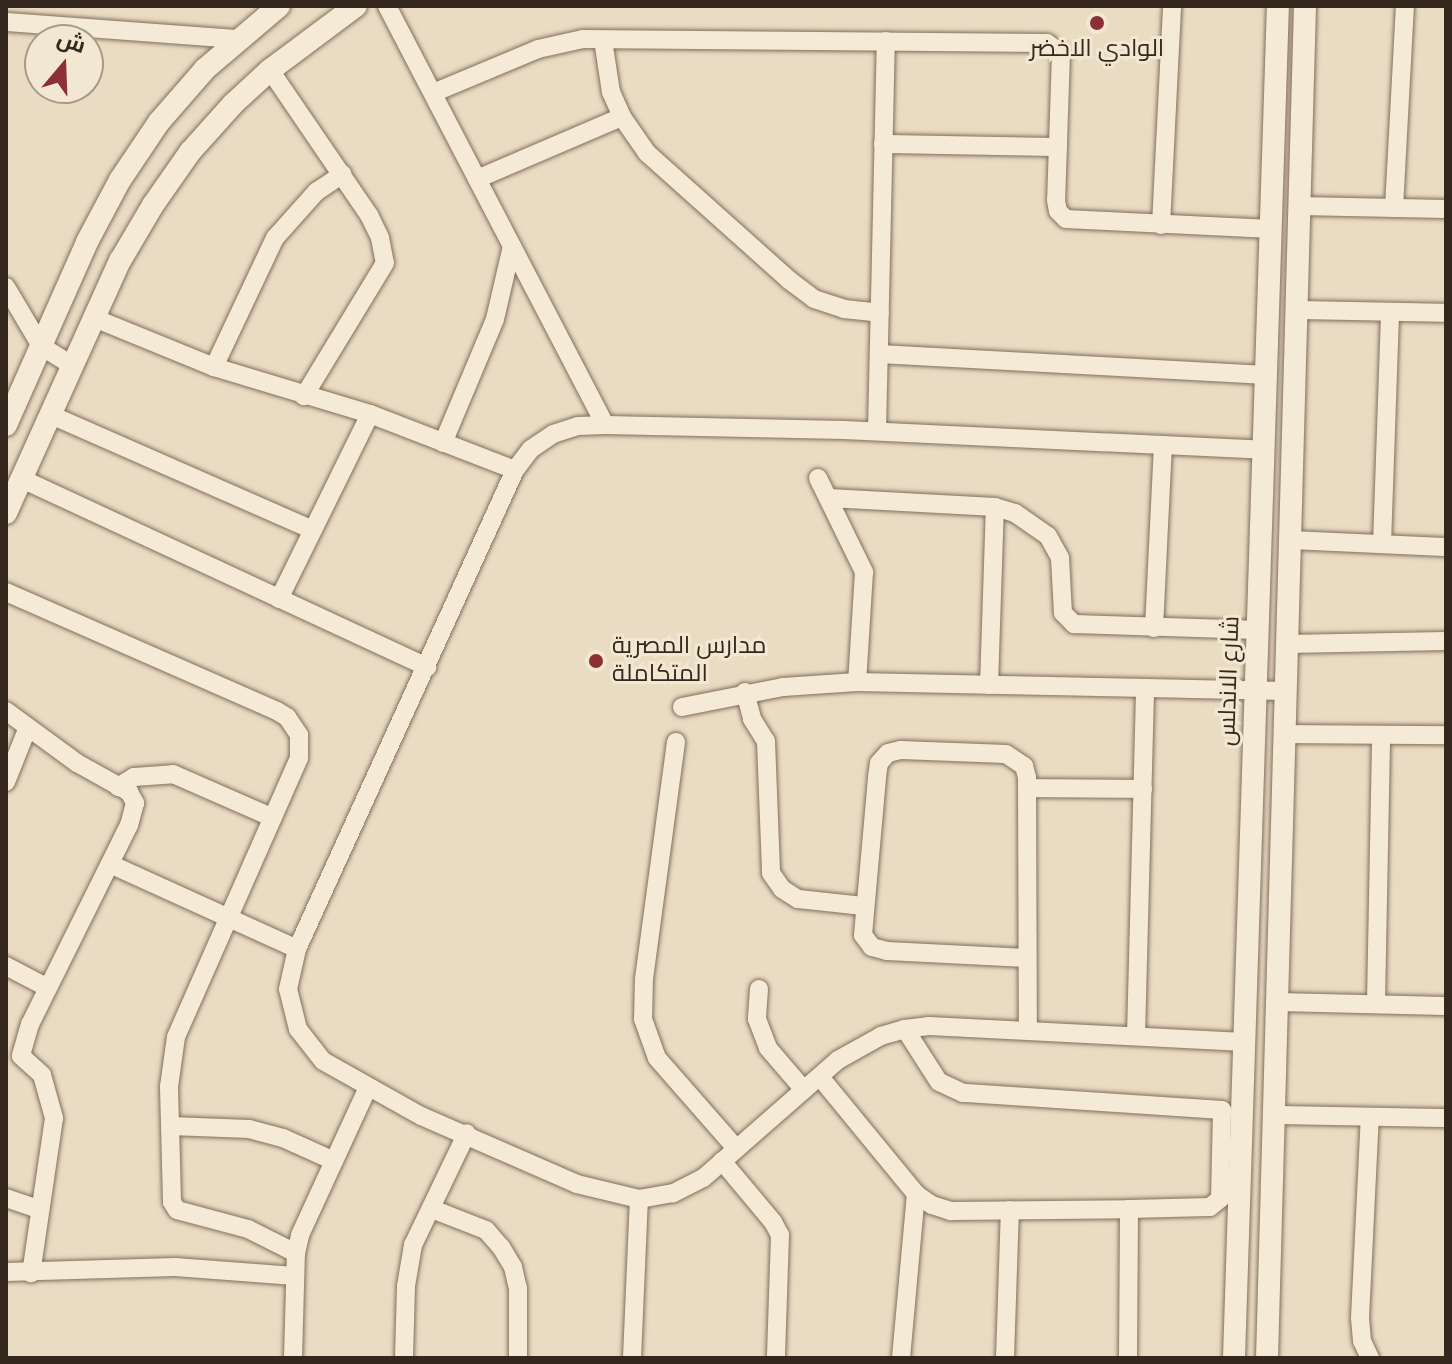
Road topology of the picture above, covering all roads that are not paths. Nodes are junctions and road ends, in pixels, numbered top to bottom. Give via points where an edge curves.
1 (279, 6) edge
2 (356, 6) edge
3 (387, 6) edge
4 (1172, 6) edge
5 (1278, 6) edge
6 (1305, 6) edge
7 (1405, 6) edge
8 (6, 22) edge
9 (237, 39) junction
10 (603, 40) junction
11 (886, 41) junction
12 (270, 70) junction
13 (433, 93) junction
14 (622, 117) junction
15 (883, 144) junction
16 (1058, 147) junction
17 (343, 174) junction
18 (477, 179) junction
19 (1299, 206) junction
20 (1394, 208) junction
21 (1446, 209) edge
22 (1161, 225) junction
23 (1271, 229) junction
24 (512, 246) junction
25 (6, 287) edge
26 (1296, 310) junction
27 (1390, 312) junction
28 (880, 313) junction
29 (1446, 313) edge
30 (94, 318) junction
31 (41, 346) junction
32 (879, 354) junction
33 (73, 366) junction
34 (214, 367) junction
35 (1266, 375) junction
36 (304, 396) junction
37 (370, 414) junction
38 (51, 415) junction
39 (6, 425) edge
40 (605, 425) junction
41 (877, 431) junction
42 (443, 443) junction
43 (1163, 445) junction
44 (1264, 450) junction
45 (515, 470) junction
46 (818, 478) dead end
47 (22, 479) junction
48 (829, 498) junction
49 (995, 507) junction
50 (6, 513) edge
51 (313, 530) junction
52 (1289, 540) junction
53 (1382, 544) junction
54 (1446, 547) edge
55 (6, 592) edge
56 (279, 599) junction
57 (1259, 601) junction
58 (1288, 601) junction
59 (1154, 628) junction
60 (1258, 630) junction
61 (1446, 641) edge
62 (1287, 644) junction
63 (427, 667) junction
64 (857, 682) junction
65 (989, 685) junction
66 (1145, 689) junction
67 (1256, 691) junction
68 (1285, 691) junction
69 (745, 692) junction
70 (682, 707) dead end
71 (6, 711) edge
72 (28, 727) junction
73 (1284, 734) junction
74 (1381, 735) junction
75 (1446, 735) edge
76 (676, 742) dead end
77 (6, 782) edge
78 (118, 787) junction
79 (1027, 788) junction
80 (1143, 789) junction
81 (273, 818) junction
82 (110, 864) junction
83 (1248, 905) junction
84 (1279, 905) junction
85 (864, 906) junction
86 (229, 918) junction
87 (297, 949) junction
88 (1026, 958) junction
89 (6, 966) edge
90 (48, 988) junction
91 (759, 989) dead end
92 (1277, 1002) junction
93 (1376, 1003) junction
94 (1446, 1006) edge
95 (905, 1029) junction
96 (1028, 1030) junction
97 (1136, 1036) junction
98 (1244, 1042) junction
99 (14, 1050) edge
100 (820, 1077) junction
101 (368, 1087) junction
102 (804, 1090) junction
103 (1274, 1115) junction
104 (1370, 1117) junction
105 (1446, 1118) edge
106 (171, 1126) junction
107 (467, 1133) junction
108 (729, 1154) junction
109 (1240, 1159) junction
110 (1272, 1160) junction
111 (334, 1161) junction
112 (916, 1194) junction
113 (6, 1198) edge
114 (639, 1199) junction
115 (38, 1209) junction
116 (432, 1209) junction
117 (1129, 1209) junction
118 (1010, 1210) junction
119 (296, 1253) junction
120 (6, 1272) edge
121 (31, 1273) junction
122 (295, 1276) junction
123 (293, 1358) edge
124 (404, 1358) edge
125 (518, 1358) edge
126 (632, 1358) edge
127 (776, 1358) edge
128 (901, 1358) edge
129 (1005, 1358) edge
130 (1128, 1358) edge
131 (1234, 1358) edge
132 (1267, 1358) edge
133 (1370, 1358) edge

1 - 9 street
2 - 12 street
3 - 13 street
4 - 22 street
5 - 23 street, شارع الاندلس
6 - 19 street
7 - 20 street
8 - 9 street
9 - 31 street via 159,122 120,180
10 - 11 street
10 - 13 street via 560,42
10 - 14 street via 611,92
11 - 15 street
11 - 16 street via 1056,46 1061,53
12 - 17 street
12 - 30 street via 190,152 120,261
13 - 18 street
14 - 18 street
14 - 28 street via 647,153 814,299
15 - 16 street
15 - 28 street
16 - 22 street via 1056,200 1066,219
17 - 34 street via 316,192 275,238
17 - 36 street via 380,238 385,263
18 - 24 street
19 - 20 street
19 - 26 street
20 - 21 street
22 - 23 street
23 - 35 street, شارع الاندلس
24 - 40 street
24 - 42 street via 495,319
25 - 31 street
26 - 27 street
26 - 52 street
27 - 29 street
27 - 53 street
28 - 32 street
30 - 33 street
30 - 34 street
31 - 33 street
31 - 39 street
32 - 35 street
32 - 41 street
33 - 38 street
34 - 36 street
35 - 44 street, شارع الاندلس
36 - 37 street
37 - 42 street
37 - 51 street
38 - 47 street
38 - 51 street
40 - 41 street
40 - 45 street via 553,434 531,449
41 - 43 street
42 - 45 street
43 - 44 street
43 - 59 street
44 - 57 street, شارع الاندلس
45 - 63 street
46 - 48 street
47 - 50 street
47 - 56 street
48 - 49 street
48 - 64 street via 864,572
49 - 59 street via 1024,518 1048,536 1060,558 1068,621
49 - 65 street
51 - 56 street
52 - 53 street
52 - 58 street
53 - 54 street
55 - 81 street via 287,717 301,747
56 - 63 street
57 - 58 street
57 - 60 street, شارع الاندلس
58 - 62 street
59 - 60 street
60 - 67 street, شارع الاندلس
61 - 62 street
62 - 68 street
63 - 87 street
64 - 65 street
64 - 69 street
65 - 66 street
66 - 67 street
66 - 80 street
67 - 68 street
67 - 83 street, شارع الاندلس
68 - 73 street
69 - 70 street
69 - 85 street via 752,719 766,741 771,873 798,899
71 - 72 street
72 - 77 street
72 - 78 street
73 - 74 street
73 - 84 street
74 - 75 street
74 - 93 street
76 - 108 street via 643,1019 657,1058
78 - 81 street via 134,777 173,774
78 - 82 street via 129,792 134,814
79 - 80 street
79 - 85 street via 1024,766 1006,754 888,753 879,763
79 - 88 street
80 - 97 street
81 - 86 street
82 - 86 street
82 - 90 street
83 - 84 street
83 - 98 street, شارع الاندلس
84 - 92 street
85 - 88 street via 863,935 872,947
86 - 87 street
86 - 106 street via 176,1037 170,1067
87 - 101 street via 288,989 298,1029 323,1061
88 - 96 street
89 - 90 street
90 - 99 street
91 - 102 street via 757,1019 768,1048
92 - 93 street
92 - 103 street
93 - 94 street
95 - 96 street
95 - 100 street via 859,1046
95 - 117 street via 939,1082 963,1093 1222,1110 1217,1205
96 - 97 street
97 - 98 street
98 - 109 street, شارع الاندلس
99 - 115 street via 42,1075 54,1118
100 - 102 street
100 - 112 street
101 - 107 street
101 - 111 street
102 - 108 street
103 - 104 street
103 - 110 street
104 - 105 street
104 - 133 street via 1360,1318
106 - 111 street via 258,1131
106 - 119 street via 172,1202 177,1210 248,1229
107 - 114 street via 577,1184
107 - 116 street
108 - 114 street via 703,1178 673,1193
108 - 127 street via 780,1235
109 - 110 street
109 - 131 street, شارع الاندلس
110 - 132 street
111 - 119 street
112 - 118 street via 951,1211
112 - 128 street
113 - 115 street
114 - 126 street
115 - 121 street
116 - 124 street via 408,1265
116 - 125 street via 486,1230 513,1267
117 - 118 street
117 - 130 street
118 - 129 street
119 - 122 street
120 - 121 street
121 - 122 street via 175,1267
122 - 123 street

